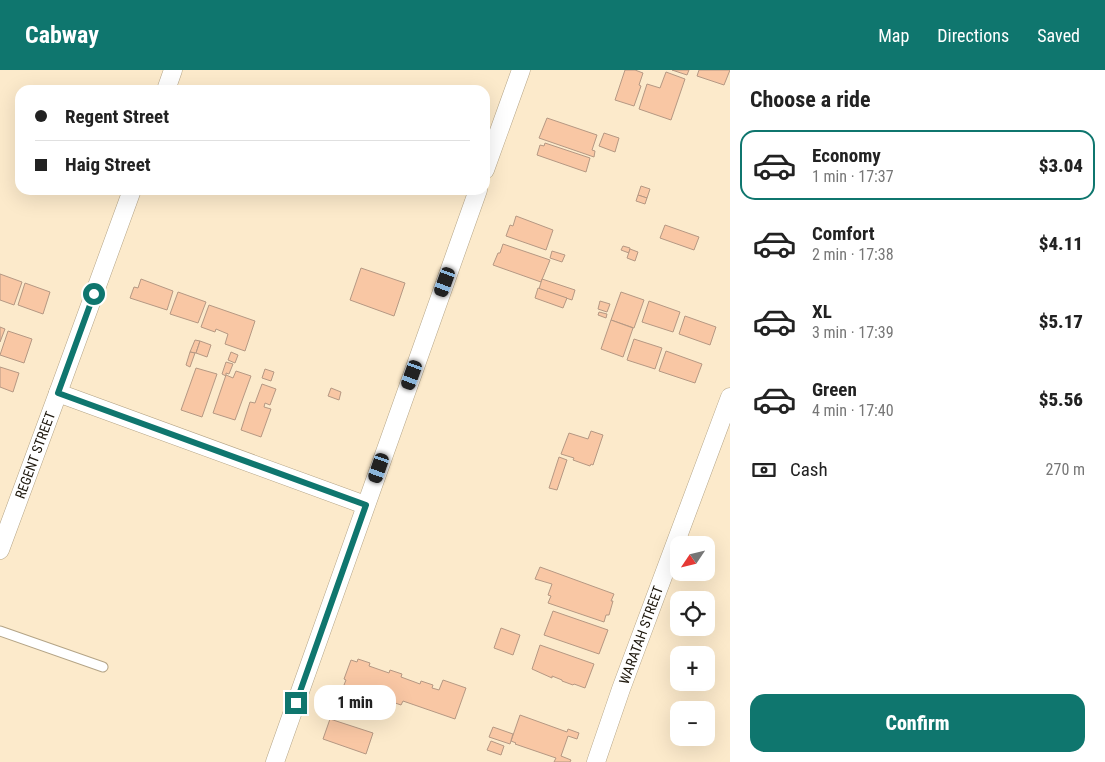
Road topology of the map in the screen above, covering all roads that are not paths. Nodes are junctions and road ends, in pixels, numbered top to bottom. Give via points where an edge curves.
1 (173, 70) edge
2 (520, 70) edge
3 (168, 85) edge
4 (490, 156) edge
5 (130, 195) edge
6 (476, 195) edge
7 (58, 393) junction
8 (730, 397) edge
9 (366, 505) junction
10 (0, 550) edge
11 (0, 631) edge
12 (103, 666) dead end
13 (281, 760) edge
14 (596, 762) edge

1 - 3 street
2 - 4 street
5 - 7 street, REGENT STREET
6 - 9 street
7 - 9 street
7 - 10 street, REGENT STREET
8 - 14 street, WARATAH STREET
9 - 13 street
11 - 12 lane

